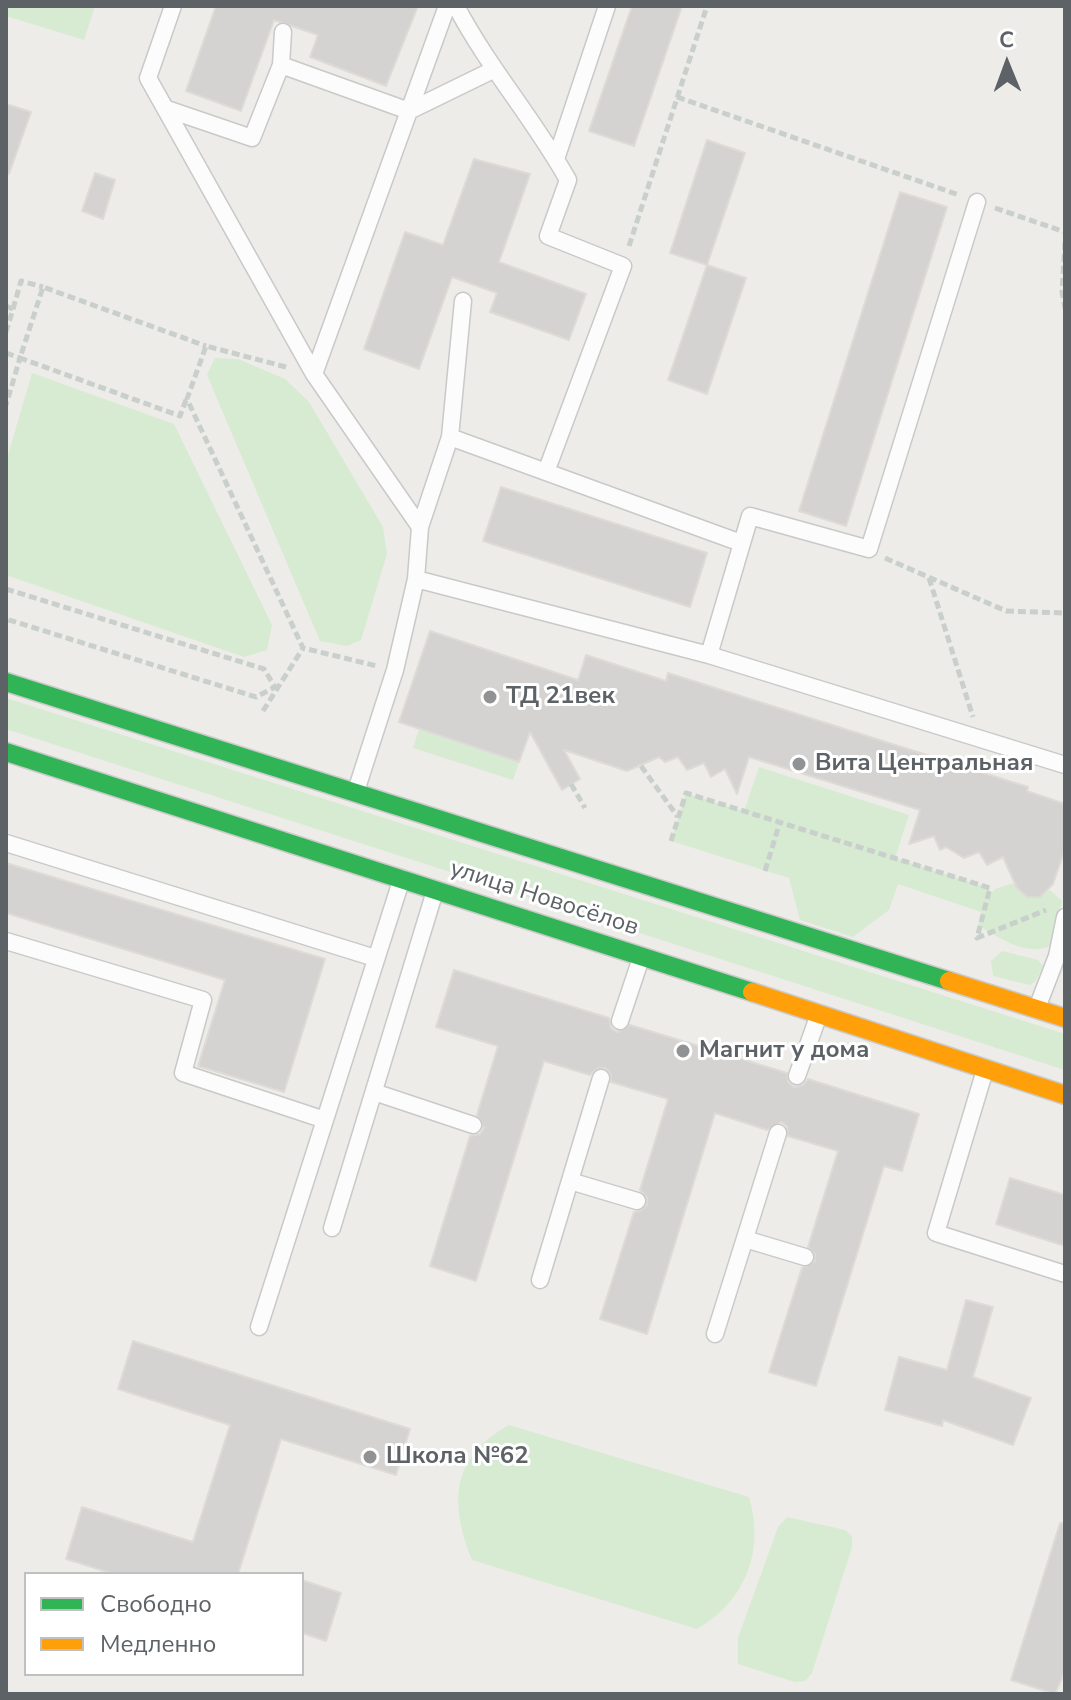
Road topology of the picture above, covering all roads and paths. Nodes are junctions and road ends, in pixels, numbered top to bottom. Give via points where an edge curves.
1 (173, 6) edge
2 (447, 6) edge
3 (456, 6) edge
4 (607, 6) edge
5 (707, 6) edge
6 (283, 32) dead end
7 (281, 65) junction
8 (493, 70) junction
9 (677, 97) junction
10 (167, 109) junction
11 (409, 111) junction
12 (556, 159) junction
13 (977, 202) junction
14 (1065, 232) edge
15 (1065, 242) edge
16 (623, 266) junction
17 (43, 287) junction
18 (463, 301) dead end
19 (10, 308) edge
20 (1065, 308) edge
21 (6, 332) edge
22 (206, 346) junction
23 (6, 353) edge
24 (20, 358) junction
25 (314, 374) junction
26 (187, 399) junction
27 (6, 405) edge
28 (450, 437) junction
29 (546, 472) junction
30 (420, 527) junction
31 (741, 543) junction
32 (864, 548) junction
33 (928, 577) junction
34 (416, 579) junction
35 (6, 589) edge
36 (1065, 613) edge
37 (6, 619) edge
38 (303, 648) junction
39 (709, 655) junction
40 (395, 670) junction
41 (6, 682) edge
42 (275, 687) junction
43 (263, 711) dead end
44 (980, 739) junction
45 (6, 752) edge
46 (1065, 765) edge
47 (641, 766) dead end
48 (571, 784) dead end
49 (355, 792) junction
50 (585, 808) dead end
51 (678, 818) junction
52 (780, 822) junction
53 (671, 841) dead end
54 (6, 843) edge
55 (765, 871) dead end
56 (402, 877) junction
57 (436, 889) junction
58 (1058, 913) edge
59 (6, 941) edge
60 (641, 957) junction
61 (375, 958) junction
62 (1037, 1010) junction
63 (819, 1014) junction
64 (1065, 1018) edge
65 (620, 1021) dead end
66 (985, 1070) junction
67 (797, 1076) dead end
68 (601, 1078) dead end
69 (374, 1092) junction
70 (1065, 1095) edge
71 (325, 1120) junction
72 (473, 1125) dead end
73 (778, 1133) dead end
74 (570, 1181) junction
75 (637, 1201) dead end
76 (332, 1228) dead end
77 (745, 1239) junction
78 (805, 1257) dead end
79 (1065, 1274) edge
80 (541, 1280) dead end
81 (259, 1327) dead end
82 (715, 1334) dead end

1 - 10 lane via 148,78
2 - 11 lane
3 - 8 lane
4 - 12 lane
5 - 9 path
6 - 7 lane
7 - 10 lane via 252,138
7 - 11 lane
8 - 11 lane
8 - 12 lane
9 - 13 path
9 - 16 path
10 - 25 lane
11 - 25 lane
12 - 16 lane via 568,180 548,236
13 - 14 path
13 - 32 lane via 869,549
15 - 20 path
16 - 29 lane
17 - 19 path via 21,281
17 - 22 path
17 - 24 path
18 - 28 lane
19 - 21 path
22 - 25 path
22 - 26 path
23 - 24 path
24 - 26 path via 180,416
24 - 27 path
25 - 30 lane
26 - 38 path
28 - 29 lane
28 - 30 lane
29 - 31 lane
30 - 34 lane
31 - 32 lane via 750,516
31 - 39 lane
32 - 33 path
33 - 36 path via 1006,611
33 - 44 path
34 - 39 lane
34 - 40 lane
35 - 42 path via 264,669
37 - 42 path via 256,697
38 - 40 path
38 - 42 path
39 - 44 lane
40 - 49 lane
41 - 49 main road, улица Новосёлов
42 - 43 path
44 - 46 lane
45 - 56 main road, улица Новосёлов
47 - 51 path
48 - 50 path
49 - 62 main road, улица Новосёлов
51 - 52 path via 686,793
51 - 53 path
52 - 55 path
52 - 58 path via 990,888 977,938
54 - 61 lane
56 - 57 main road, улица Новосёлов
56 - 61 lane
57 - 60 main road, улица Новосёлов
57 - 69 lane
58 - 62 lane via 1057,956
59 - 71 lane via 203,1000 183,1073
60 - 63 main road, улица Новосёлов
60 - 65 lane
61 - 71 lane
62 - 64 main road, улица Новосёлов
63 - 66 main road, улица Новосёлов
63 - 67 lane
66 - 70 main road, улица Новосёлов
66 - 79 lane via 936,1233
68 - 74 lane
69 - 72 lane
69 - 76 lane
71 - 81 lane
73 - 77 lane
74 - 75 lane
74 - 80 lane
77 - 78 lane
77 - 82 lane

